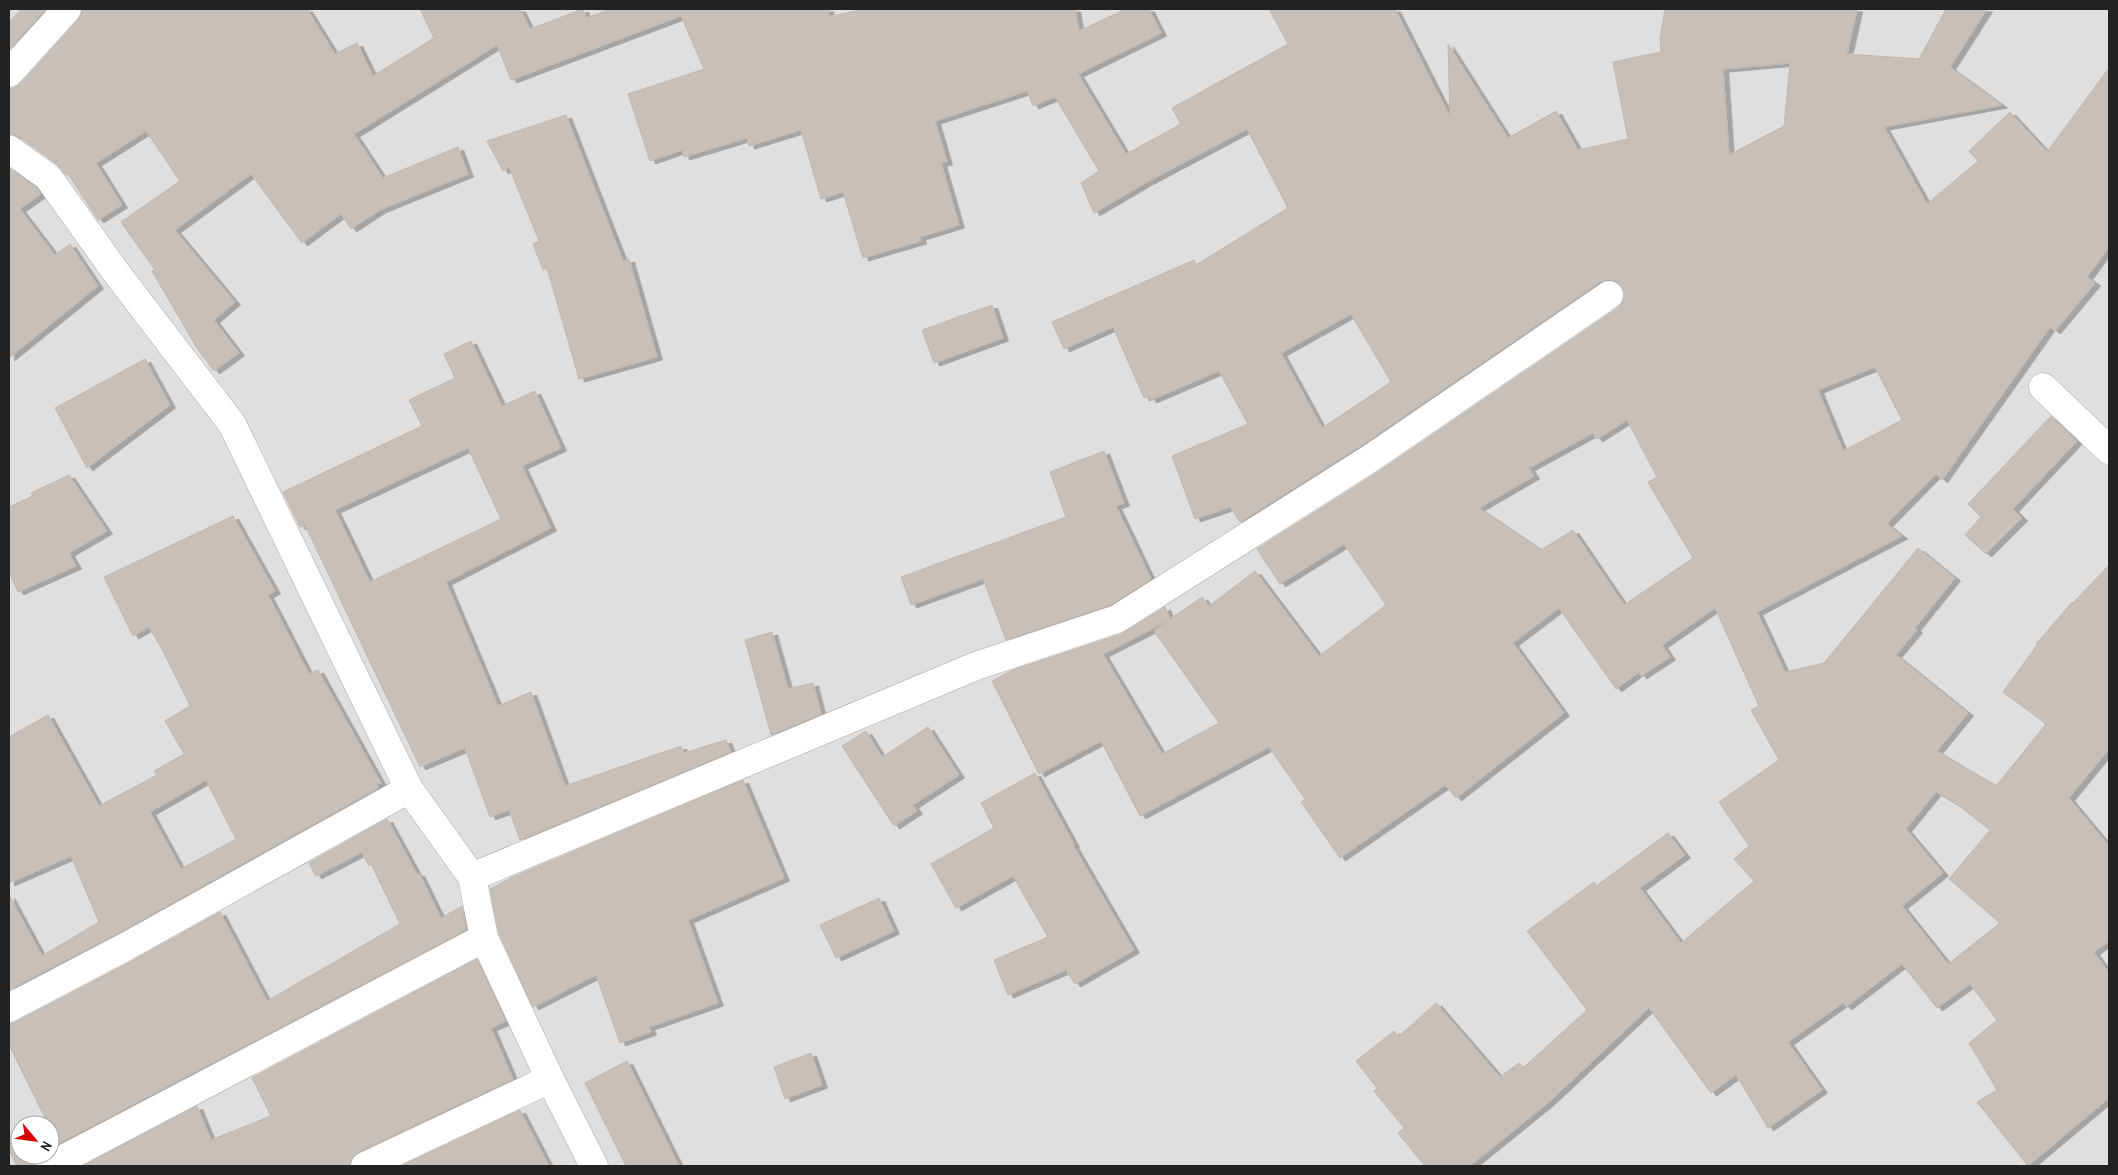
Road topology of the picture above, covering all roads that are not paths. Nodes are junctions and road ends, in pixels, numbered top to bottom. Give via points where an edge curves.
1 (67, 9) edge
2 (9, 74) edge
3 (9, 149) edge
4 (1609, 295) dead end
5 (2043, 387) dead end
6 (2109, 450) edge
7 (408, 789) junction
8 (472, 877) junction
9 (484, 938) junction
10 (9, 1008) edge
11 (550, 1079) junction
12 (50, 1166) edge
13 (365, 1166) edge
14 (594, 1166) edge

1 - 2 street
3 - 7 street via 48,177 232,424
4 - 8 street via 1371,458 1117,619 976,666
5 - 6 street
7 - 8 street
7 - 10 street
8 - 9 street
9 - 11 street
9 - 12 street
11 - 13 street
11 - 14 street

